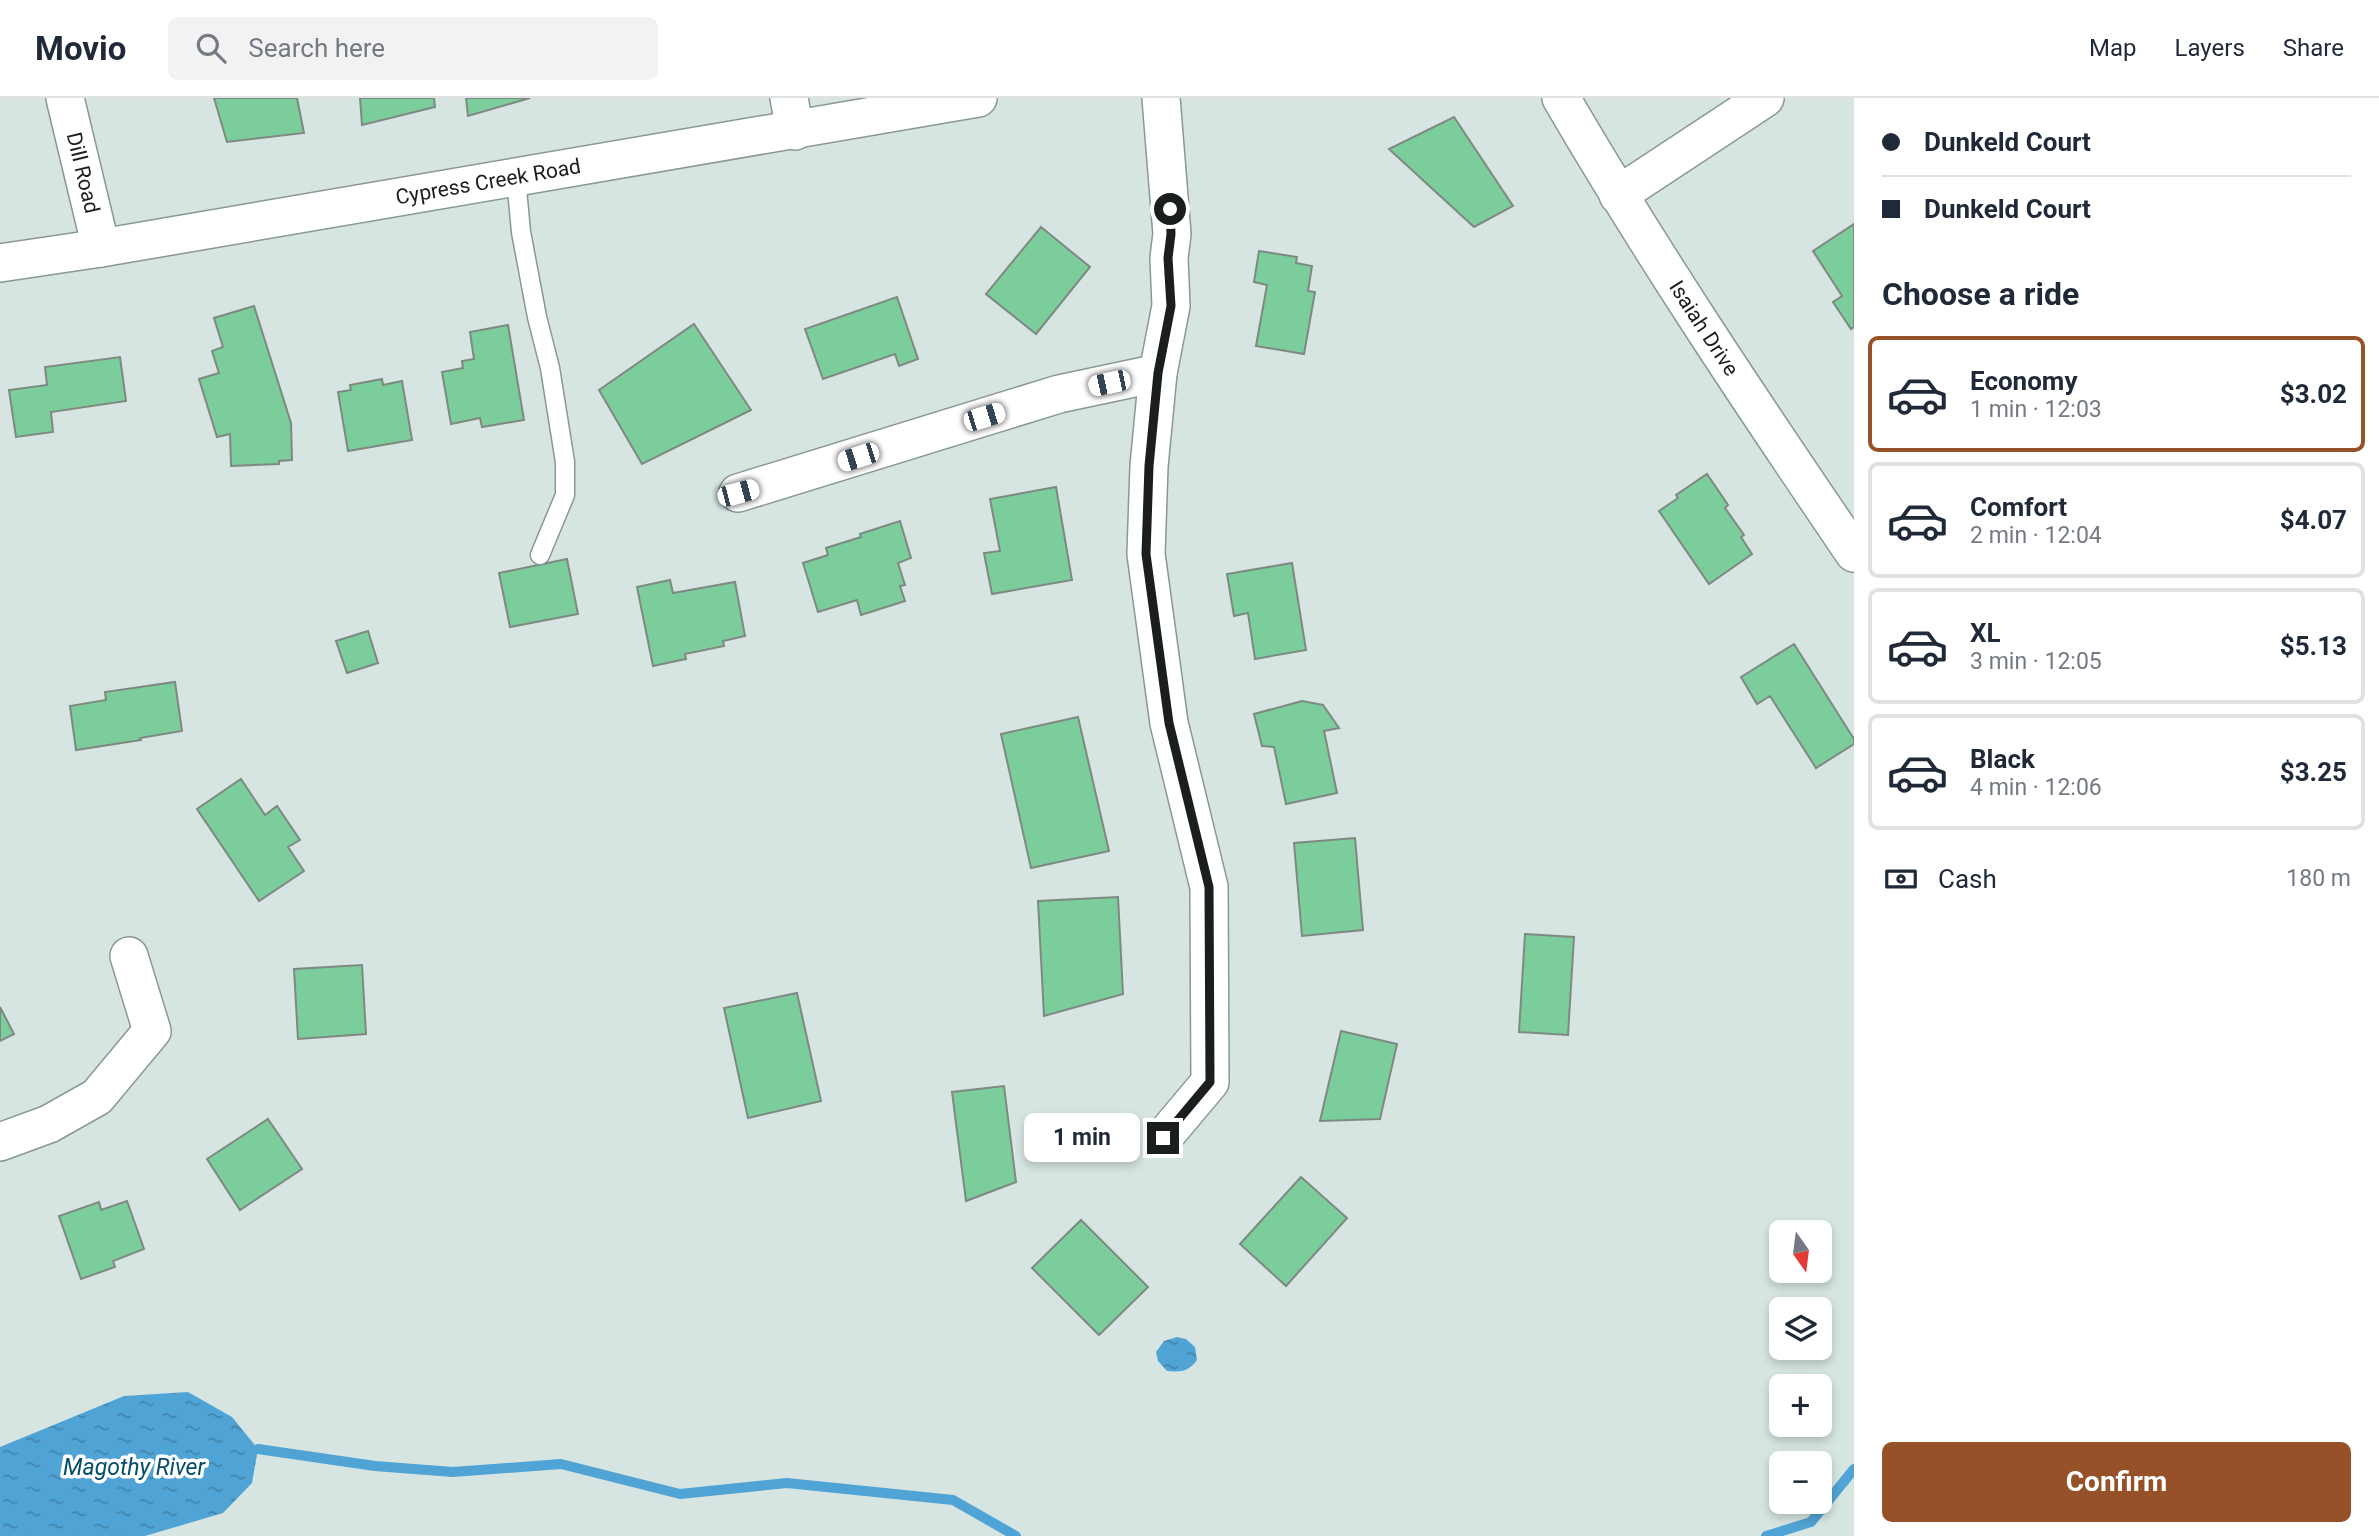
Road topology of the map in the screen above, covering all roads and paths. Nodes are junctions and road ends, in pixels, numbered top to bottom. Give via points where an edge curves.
1 (65, 98) edge
2 (978, 98) edge
3 (1161, 98) edge
4 (1561, 98) edge
5 (1765, 98) edge
6 (792, 114) edge
7 (516, 178) junction
8 (1618, 195) junction
9 (101, 248) junction
10 (0, 263) edge
11 (1158, 373) junction
12 (738, 493) dead end
13 (1854, 552) edge
14 (540, 555) dead end
15 (129, 956) dead end
16 (1163, 1138) dead end
17 (0, 1142) edge

1 - 9 street, Dill Road
2 - 6 street, Cypress Creek Road
3 - 11 street via 1171,306
4 - 8 street, Isaiah Drive
5 - 8 street
6 - 7 street, Cypress Creek Road
7 - 9 street, Cypress Creek Road
7 - 14 lane via 521,232 565,462 565,495
8 - 13 street, Isaiah Drive via 1742,389
9 - 10 street, Cypress Creek Road
11 - 12 street via 1059,394
11 - 16 street via 1146,554 1169,723 1209,887 1210,1082
15 - 17 street via 152,1031 97,1097 49,1124

